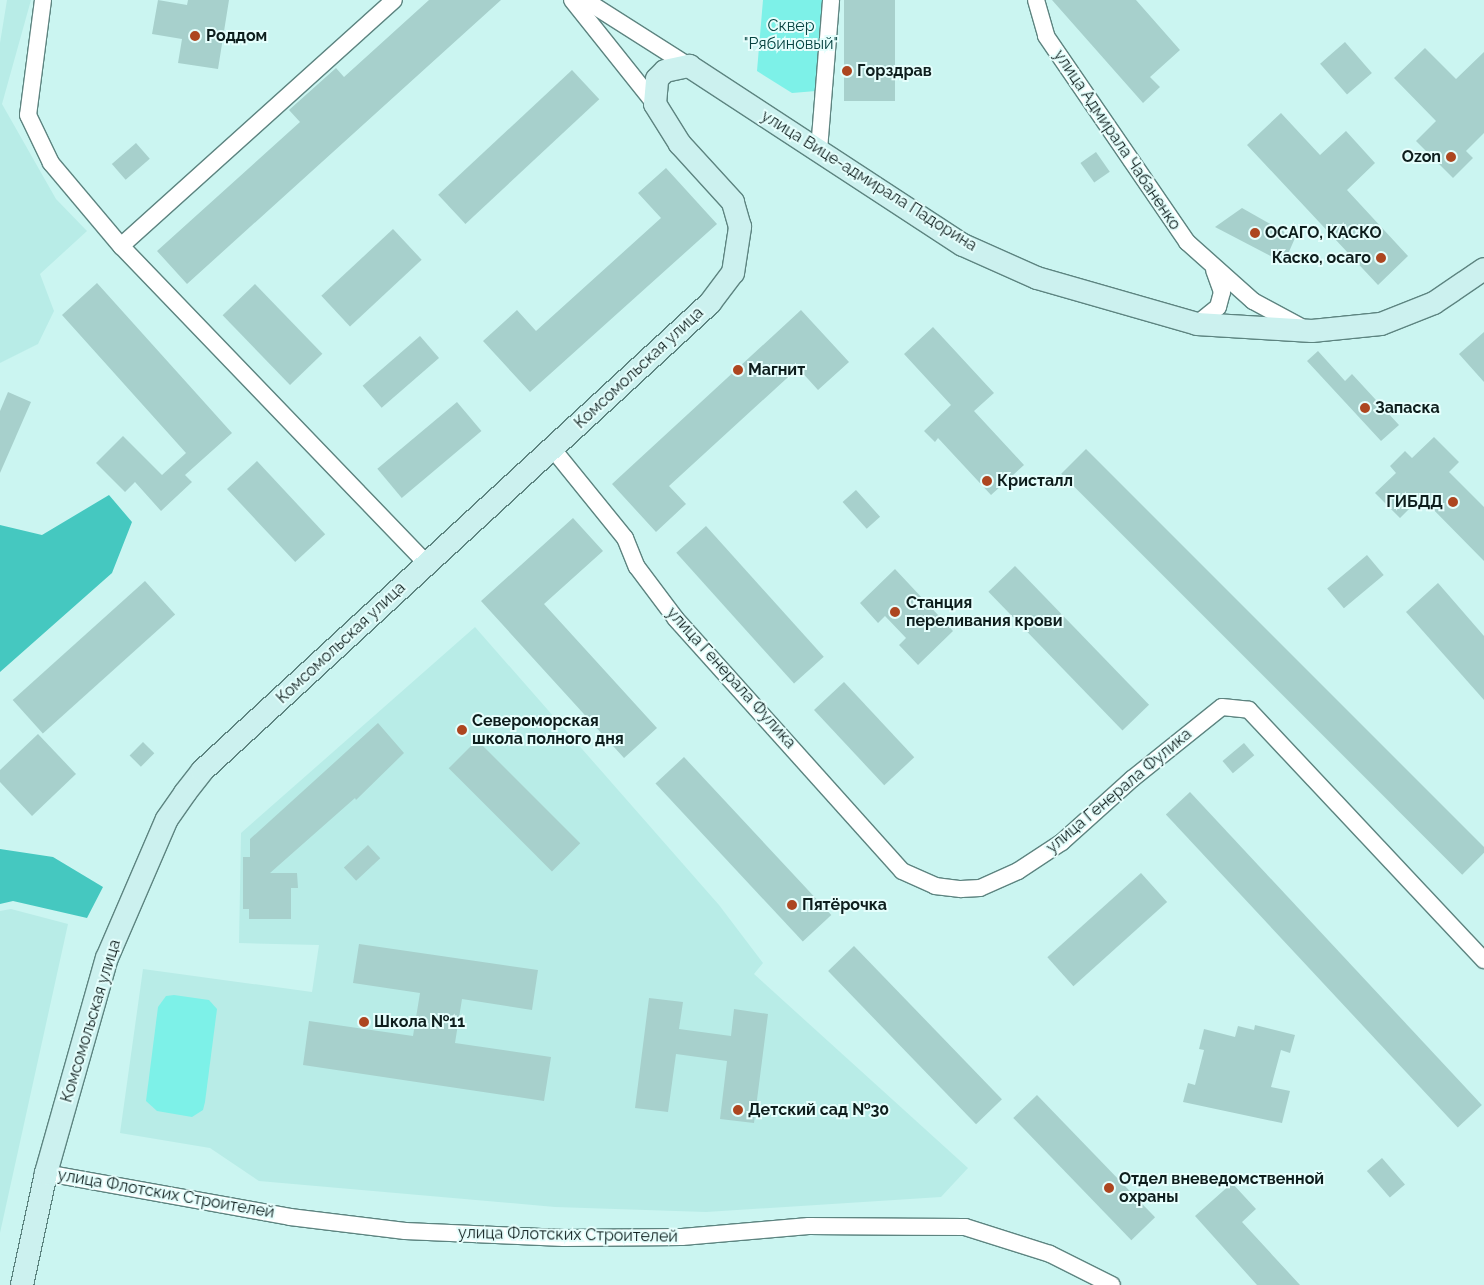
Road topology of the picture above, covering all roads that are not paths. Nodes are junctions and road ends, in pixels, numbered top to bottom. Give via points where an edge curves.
1 (43, 0) edge
2 (394, 0) edge
3 (572, 0) edge
4 (585, 0) edge
5 (831, 0) edge
6 (1036, 0) edge
7 (689, 66) junction
8 (655, 104) junction
9 (819, 150) junction
10 (121, 246) junction
11 (1484, 269) edge
12 (1214, 270) junction
13 (1197, 324) junction
14 (1312, 331) junction
15 (552, 448) junction
16 (426, 563) junction
17 (1484, 960) edge
18 (46, 1172) junction
19 (22, 1285) edge
20 (1112, 1285) edge

1 - 10 street via 28,115 52,163
2 - 10 street
3 - 8 street, Комсомольская улица
4 - 7 street
5 - 9 street
6 - 12 street, улица Адмирала Чабаненко via 1046,36 1161,207 1187,242
7 - 8 street via 664,71 657,79
7 - 9 street, улица Вице-адмирала Падорина
8 - 15 street, Комсомольская улица via 680,144 733,202 740,227 733,273 710,303
9 - 13 street, улица Вице-адмирала Падорина via 963,245 1037,278
10 - 16 street
11 - 14 street, улица Вице-адмирала Падорина via 1434,303 1380,324
12 - 13 street, улица Адмирала Чабаненко via 1222,292 1218,307
12 - 14 street, улица Адмирала Чабаненко via 1252,301 1288,322
13 - 14 street, улица Вице-адмирала Падорина
15 - 16 street, Комсомольская улица
15 - 17 street, улица Генерала Фулика via 626,538 637,567 676,620 902,871 935,886 961,889 980,888 1018,871 1062,842 1132,779 1222,707 1249,710
16 - 18 street, Комсомольская улица via 202,771 168,819 107,958
18 - 19 street, Комсомольская улица
18 - 20 street, улица Флотских Строителей via 290,1217 405,1231 564,1238 682,1237 809,1226 965,1228 1050,1254

